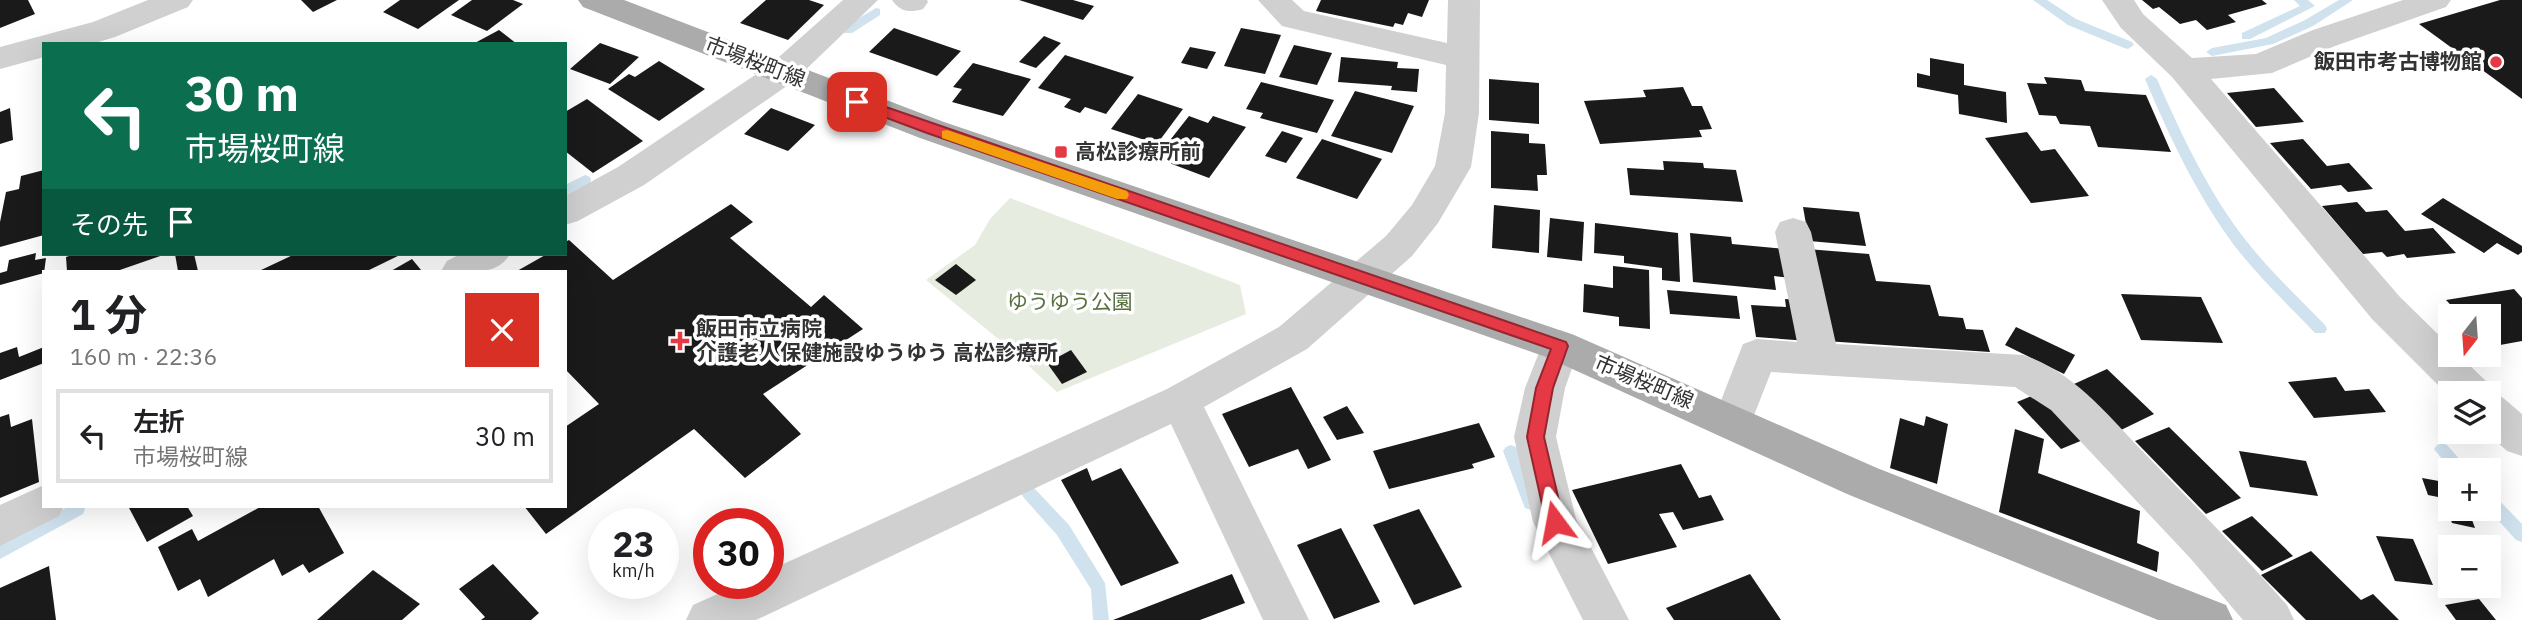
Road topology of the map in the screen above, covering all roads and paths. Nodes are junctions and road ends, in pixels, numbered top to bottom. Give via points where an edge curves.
1 (177, 0) edge
2 (593, 0) edge
3 (862, 0) edge
4 (1274, 0) edge
5 (1464, 0) edge
6 (2118, 0) edge
7 (2435, 0) edge
8 (59, 42) edge
9 (42, 47) edge
10 (0, 58) edge
11 (1464, 58) junction
12 (2184, 69) junction
13 (782, 73) junction
14 (567, 211) edge
15 (1793, 232) dead end
16 (445, 256) edge
17 (488, 256) edge
18 (458, 270) edge
19 (461, 270) edge
20 (1364, 279) junction
21 (1560, 346) junction
22 (1820, 359) junction
23 (2460, 381) edge
24 (1181, 401) junction
25 (2501, 420) edge
26 (1733, 421) junction
27 (2522, 439) edge
28 (42, 504) edge
29 (0, 527) edge
30 (709, 620) edge
31 (1286, 620) edge
32 (1606, 620) edge
33 (2210, 620) edge
34 (2271, 620) edge

1 - 8 street via 104,30
2 - 13 main road, 市場桜町線
3 - 13 street
4 - 11 street via 1293,19
5 - 11 street
6 - 12 street via 2132,21
7 - 12 street via 2260,65
9 - 10 street
11 - 20 street via 1462,113 1453,167 1425,214
12 - 23 street via 2386,308
13 - 14 street via 631,176
13 - 20 main road, 市場桜町線 via 932,130
15 - 22 street
16 - 18 street
17 - 19 street
20 - 21 main road, 市場桜町線
20 - 24 street via 1293,338
21 - 26 main road, 市場桜町線
21 - 32 street via 1535,437 1555,522
22 - 26 street via 1757,355
22 - 34 street via 2023,371 2065,398
24 - 30 street
24 - 31 street
25 - 27 street
26 - 33 main road, 市場桜町線 via 1862,481
28 - 29 street

